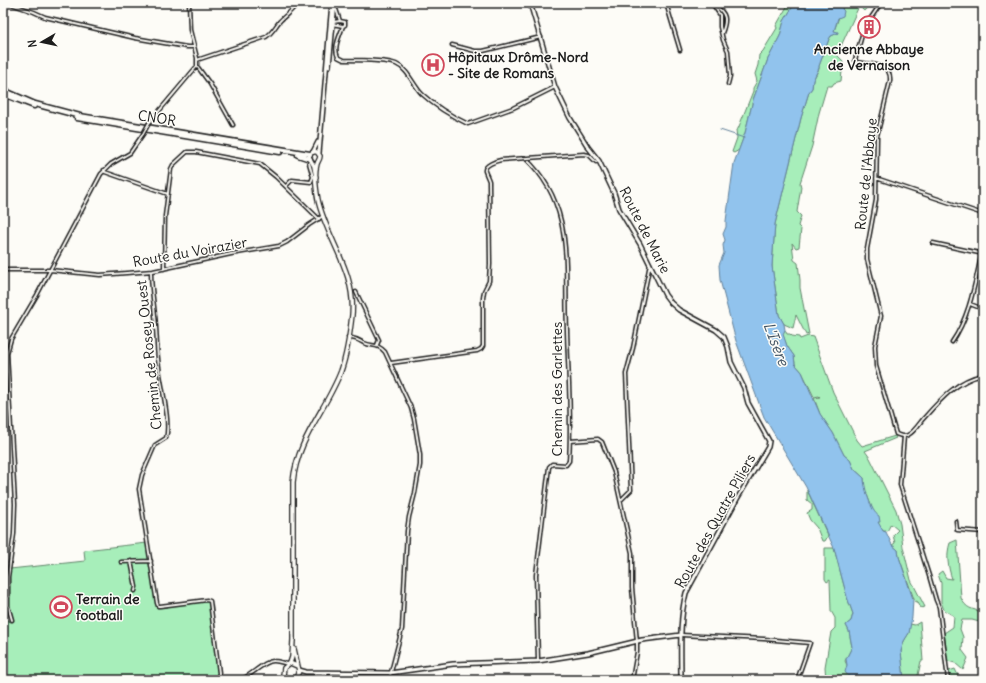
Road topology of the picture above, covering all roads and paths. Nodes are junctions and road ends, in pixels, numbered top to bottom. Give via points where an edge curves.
1 (8, 3) edge
2 (189, 3) edge
3 (297, 3) edge
4 (334, 3) edge
5 (530, 3) edge
6 (666, 3) edge
7 (881, 3) edge
8 (712, 4) edge
9 (331, 13) junction
10 (333, 24) junction
11 (342, 24) junction
12 (330, 28) junction
13 (722, 34) junction
14 (541, 37) junction
15 (452, 45) dead end
16 (194, 47) junction
17 (680, 50) dead end
18 (197, 60) junction
19 (197, 66) junction
20 (728, 84) dead end
21 (555, 87) junction
22 (325, 88) junction
23 (4, 92) edge
24 (233, 124) dead end
25 (320, 136) junction
26 (312, 152) junction
27 (318, 153) junction
28 (525, 158) junction
29 (310, 161) junction
30 (599, 161) junction
31 (317, 162) junction
32 (104, 170) junction
33 (316, 177) junction
34 (876, 178) junction
35 (286, 186) junction
36 (168, 194) junction
37 (983, 214) edge
38 (324, 216) junction
39 (319, 219) junction
40 (933, 244) dead end
41 (983, 248) edge
42 (982, 252) junction
43 (650, 262) junction
44 (164, 269) junction
45 (3, 270) edge
46 (50, 270) junction
47 (151, 272) junction
48 (356, 292) dead end
49 (970, 304) junction
50 (983, 309) edge
51 (348, 337) junction
52 (952, 342) dead end
53 (377, 345) junction
54 (391, 363) junction
55 (983, 374) edge
56 (904, 436) junction
57 (570, 441) junction
58 (769, 443) joint
59 (621, 500) junction
60 (956, 521) dead end
61 (983, 532) edge
62 (131, 561) junction
63 (151, 561) junction
64 (121, 562) dead end
65 (135, 591) dead end
66 (12, 620) dead end
67 (681, 635) junction
68 (293, 640) junction
69 (637, 642) junction
70 (538, 661) junction
71 (280, 662) junction
72 (289, 664) junction
73 (284, 668) junction
74 (298, 668) junction
75 (306, 672) junction
76 (327, 673) junction
77 (391, 673) junction
78 (297, 678) edge
79 (223, 680) edge
80 (240, 680) edge
81 (288, 680) edge
82 (326, 680) edge
83 (389, 680) edge
84 (632, 680) edge
85 (681, 680) edge
86 (797, 680) edge
87 (948, 680) edge

1 - 16 street via 44,17 135,38
2 - 16 street via 190,30
3 - 18 street via 266,37
4 - 9 street
4 - 10 street
4 - 11 street
5 - 14 street, Route de Marie
6 - 17 street
7 - 34 street, Route de l'Abbaye via 864,28 855,60 884,66 890,74 877,136
8 - 13 street via 720,15
8 - 13 street via 724,13 726,20
9 - 10 street
9 - 12 street
10 - 11 street
10 - 12 street
10 - 22 street
11 - 21 street via 336,54 338,57 344,60 389,62 398,65 433,104 468,124 513,108
12 - 22 street
13 - 20 street via 728,50
14 - 15 street via 483,51
14 - 21 street, Route de Marie
16 - 18 street
18 - 19 street
19 - 24 street
19 - 32 street, bridge via 149,123 136,147
21 - 30 street, Route de Marie via 570,118
22 - 25 street
23 - 26 highway, CNOR via 35,104 80,116
23 - 29 highway, CNOR via 47,111 79,119 299,155
25 - 26 street
25 - 27 street
26 - 27 main road
26 - 29 main road
27 - 31 main road via 320,157
28 - 30 street via 584,154 596,162
28 - 54 street via 494,161 485,168 490,181 490,264 489,281 483,298 483,346 477,351
28 - 57 street, Chemin des Garlettes via 543,178 559,216 565,243
29 - 31 main road
29 - 33 main road
29 - 35 street via 313,177 311,182 292,180
30 - 43 street, Route de Marie via 619,209
31 - 33 main road
32 - 36 street
32 - 46 street
33 - 38 main road via 318,198
34 - 37 street
34 - 56 street, Route de l'Abbaye via 875,208 867,249 867,259 881,316 875,357 896,433
35 - 36 street via 258,163 187,152 172,166
35 - 39 street
36 - 44 street
38 - 39 street, Route du Voirazier
38 - 51 main road via 350,283 352,309
39 - 44 street, Route du Voirazier via 279,246
40 - 42 street
41 - 42 street
42 - 49 street
43 - 58 street, Route de Marie via 671,303 724,337 747,401
43 - 59 street via 626,374 631,490
44 - 47 street, Route du Voirazier
45 - 46 street, Route du Voirazier
46 - 47 street, Route du Voirazier via 100,276
46 - 66 street via 11,338 7,353 15,504 8,577 8,606
47 - 63 street, Chemin de Rosey Ouest via 167,434 166,438 155,445 142,474 139,489
48 - 53 street via 379,340
49 - 50 street
49 - 52 street
51 - 53 street
51 - 68 main road via 340,372 302,444 294,468
53 - 54 street via 385,352
54 - 77 street via 411,408 420,460 407,531 402,629
55 - 56 street via 964,381 950,391 911,433
56 - 87 street via 900,485 939,607
57 - 59 street via 602,442 614,472
57 - 70 street, Chemin des Garlettes via 568,464 552,464 549,467 536,575
58 - 67 street, Route des Quatre Piliers via 686,593
59 - 69 street via 632,553
60 - 61 street via 957,530
62 - 63 street
62 - 64 street
62 - 65 street
63 - 79 street, Chemin de Rosey Ouest via 158,606 210,601 218,679
67 - 69 street
67 - 85 street, Route des Quatre Piliers
67 - 86 street via 810,643
68 - 72 main road
68 - 74 main road
69 - 70 street
69 - 84 street
70 - 77 street via 453,664
71 - 72 street
71 - 73 street
71 - 80 street via 269,661
72 - 73 main road
72 - 74 main road
73 - 81 main road via 283,674
74 - 75 street
74 - 78 main road
75 - 76 street
75 - 78 street
76 - 77 street
76 - 82 street
77 - 83 street
78 - 81 main road

